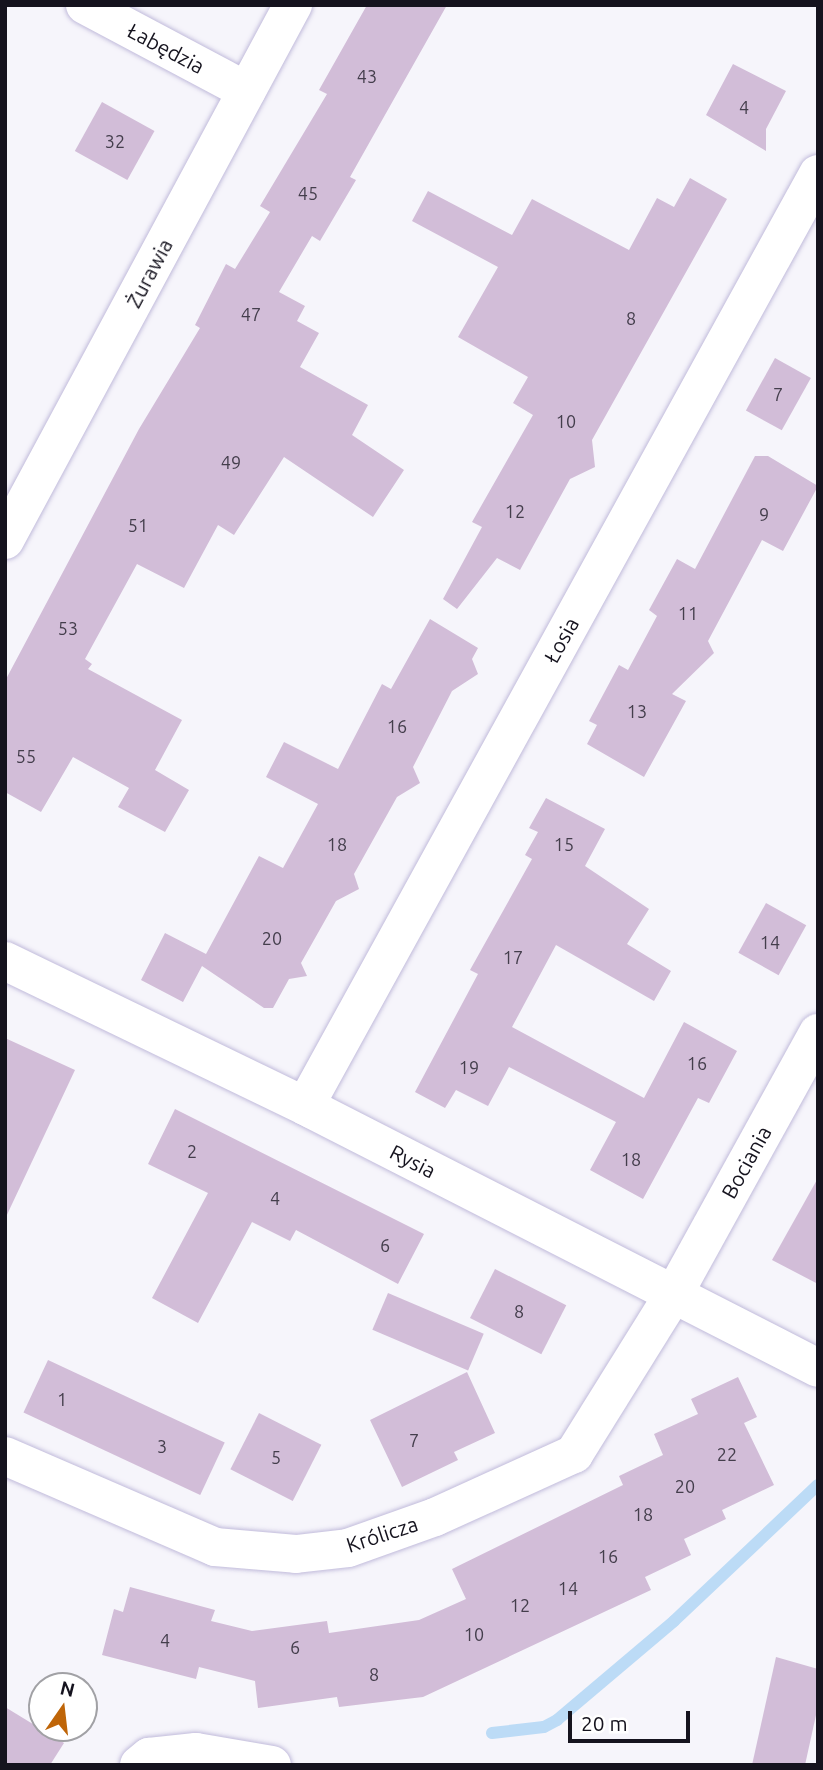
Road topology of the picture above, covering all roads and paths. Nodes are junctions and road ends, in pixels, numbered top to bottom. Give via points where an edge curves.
1 (85, 5) edge
2 (293, 5) edge
3 (247, 91) junction
4 (818, 174) edge
5 (5, 540) edge
6 (5, 961) edge
7 (818, 1033) edge
8 (305, 1106) junction
9 (675, 1292) junction
10 (818, 1368) edge
11 (5, 1456) edge
12 (139, 1765) edge
13 (272, 1765) edge

1 - 3 street, Łabędzia
2 - 3 street, Żurawia
3 - 5 street, Żurawia
4 - 8 street, Łosia
6 - 8 street, Rysia
7 - 9 street, Bociania
8 - 9 street, Rysia
9 - 10 street, Rysia
9 - 11 street, Królicza via 575,1454 435,1517 348,1548 296,1554 215,1547
12 - 13 street via 149,1757 196,1752

